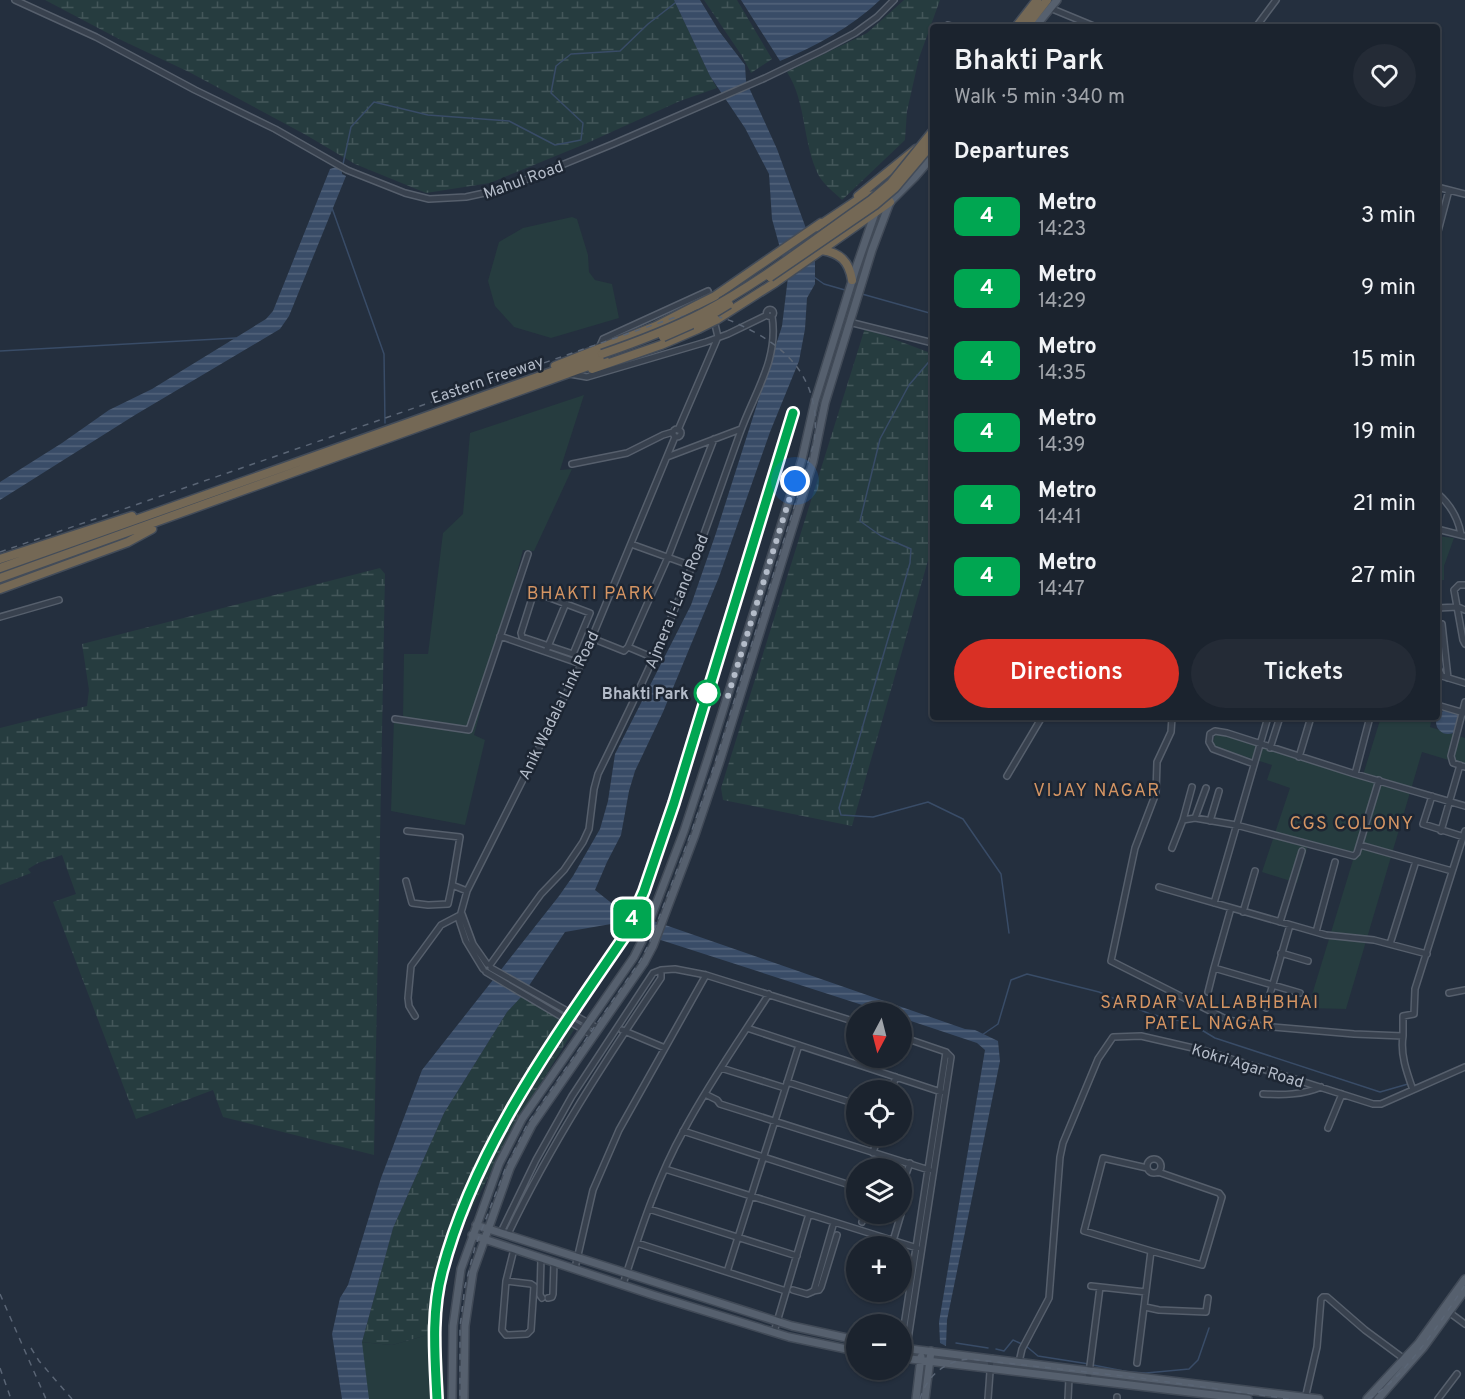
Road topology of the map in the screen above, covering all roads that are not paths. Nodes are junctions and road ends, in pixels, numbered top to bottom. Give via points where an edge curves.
1 (15, 0) edge
2 (894, 0) edge
3 (1036, 0) edge
4 (1057, 0) edge
5 (1276, 0) edge
6 (1049, 4) edge
7 (1017, 24) edge
8 (1029, 24) edge
9 (1037, 24) edge
10 (1090, 24) edge
11 (1258, 24) edge
12 (930, 135) edge
13 (930, 142) edge
14 (930, 142) edge
15 (930, 142) edge
16 (930, 160) edge
17 (1440, 188) edge
18 (1449, 190) junction
19 (883, 194) junction
20 (1465, 194) edge
21 (890, 202) junction
22 (876, 212) junction
23 (1440, 224) edge
24 (817, 226) junction
25 (820, 252) junction
26 (850, 286) junction
27 (712, 294) junction
28 (849, 322) junction
29 (717, 338) junction
30 (930, 342) edge
31 (602, 354) junction
32 (826, 364) junction
33 (836, 366) junction
34 (568, 373) junction
35 (815, 400) junction
36 (825, 403) junction
37 (741, 429) junction
38 (676, 433) junction
39 (714, 439) junction
40 (667, 457) junction
41 (572, 464) dead end
42 (1440, 496) edge
43 (167, 508) junction
44 (170, 518) junction
45 (1458, 521) junction
46 (1465, 523) edge
47 (1440, 531) edge
48 (1463, 535) edge
49 (631, 544) junction
50 (528, 554) dead end
51 (668, 557) junction
52 (0, 559) edge
53 (692, 566) junction
54 (0, 568) edge
55 (0, 578) edge
56 (1465, 585) edge
57 (0, 589) edge
58 (59, 600) dead end
59 (566, 603) junction
60 (1458, 607) junction
61 (1440, 608) edge
62 (1465, 610) edge
63 (0, 617) edge
64 (1442, 624) dead end
65 (586, 626) junction
66 (595, 629) junction
67 (500, 636) junction
68 (599, 642) dead end
69 (1465, 644) edge
70 (578, 646) junction
71 (628, 647) junction
72 (547, 649) junction
73 (587, 649) junction
74 (654, 657) junction
75 (581, 664) junction
76 (1440, 674) edge
77 (1448, 678) junction
78 (1465, 683) edge
79 (1465, 702) edge
80 (1440, 706) edge
81 (1464, 713) edge
82 (395, 719) dead end
83 (1040, 720) edge
84 (1172, 720) edge
85 (1267, 720) edge
86 (1279, 720) edge
87 (1310, 720) edge
88 (1369, 720) edge
89 (1260, 744) junction
90 (1270, 748) junction
91 (1299, 757) junction
92 (1254, 764) junction
93 (1463, 766) edge
94 (1355, 774) junction
95 (1007, 776) dead end
96 (1379, 780) junction
97 (1192, 787) dead end
98 (1206, 788) dead end
99 (1219, 791) dead end
100 (1432, 796) junction
101 (1449, 801) junction
102 (1465, 806) edge
103 (1195, 818) junction
104 (1183, 820) junction
105 (1210, 820) junction
106 (1236, 825) junction
107 (407, 831) dead end
108 (1442, 831) junction
109 (1464, 834) edge
110 (1360, 845) junction
111 (1172, 848) dead end
112 (1302, 851) dead end
113 (1416, 861) junction
114 (1335, 862) dead end
115 (1255, 871) dead end
116 (1452, 871) junction
117 (406, 881) dead end
118 (452, 885) junction
119 (1159, 887) dead end
120 (467, 891) junction
121 (1214, 903) junction
122 (1231, 908) junction
123 (1243, 912) junction
124 (462, 914) junction
125 (1280, 922) junction
126 (1290, 925) junction
127 (1316, 932) junction
128 (1389, 944) junction
129 (1281, 953) junction
130 (1427, 954) junction
131 (1308, 962) dead end
132 (489, 968) junction
133 (1214, 968) junction
134 (661, 970) junction
135 (706, 975) junction
136 (1272, 984) junction
137 (1465, 990) edge
138 (1208, 992) dead end
139 (1300, 993) dead end
140 (1449, 993) dead end
141 (770, 994) junction
142 (1266, 1008) dead end
143 (415, 1016) dead end
144 (846, 1019) edge
145 (589, 1022) junction
146 (618, 1028) junction
147 (747, 1028) junction
148 (584, 1029) junction
149 (598, 1029) junction
150 (625, 1032) junction
151 (594, 1036) junction
152 (1403, 1036) junction
153 (912, 1040) edge
154 (799, 1045) junction
155 (665, 1048) junction
156 (1465, 1067) edge
157 (721, 1068) junction
158 (896, 1077) junction
159 (895, 1080) edge
160 (786, 1085) junction
161 (1321, 1087) junction
162 (1413, 1090) junction
163 (943, 1092) junction
164 (705, 1094) junction
165 (1263, 1094) dead end
166 (1342, 1094) junction
167 (572, 1096) junction
168 (581, 1101) junction
169 (846, 1101) edge
170 (774, 1121) junction
171 (1328, 1128) dead end
172 (683, 1131) junction
173 (875, 1146) edge
174 (873, 1153) junction
175 (884, 1156) joint
176 (763, 1157) junction
177 (891, 1158) edge
178 (912, 1164) edge
179 (533, 1167) junction
180 (1147, 1168) junction
181 (665, 1169) junction
182 (931, 1170) junction
183 (540, 1171) junction
184 (1158, 1172) junction
185 (846, 1184) edge
186 (751, 1196) junction
187 (649, 1209) junction
188 (809, 1214) junction
189 (834, 1222) junction
190 (476, 1225) junction
191 (487, 1228) junction
192 (504, 1233) junction
193 (472, 1235) junction
194 (837, 1235) dead end
195 (877, 1236) edge
196 (738, 1237) junction
197 (483, 1239) junction
198 (637, 1244) junction
199 (912, 1246) edge
200 (919, 1248) junction
201 (514, 1249) junction
202 (1151, 1251) junction
203 (797, 1256) junction
204 (541, 1258) junction
205 (578, 1258) junction
206 (554, 1262) junction
207 (575, 1268) junction
208 (727, 1272) junction
209 (627, 1274) junction
210 (1465, 1280) edge
211 (506, 1281) junction
212 (623, 1284) junction
213 (1091, 1286) dead end
214 (1100, 1287) junction
215 (1465, 1290) edge
216 (789, 1291) junction
217 (813, 1291) junction
218 (1146, 1292) junction
219 (1208, 1298) dead end
220 (1145, 1307) junction
221 (1447, 1311) junction
222 (907, 1314) edge
223 (909, 1314) edge
224 (777, 1322) junction
225 (1465, 1324) edge
226 (774, 1332) junction
227 (846, 1338) edge
228 (846, 1349) edge
229 (912, 1349) edge
230 (921, 1350) junction
231 (931, 1351) junction
232 (991, 1358) junction
233 (912, 1360) edge
234 (920, 1361) junction
235 (1407, 1361) junction
236 (929, 1362) junction
237 (1019, 1362) junction
238 (1137, 1363) dead end
239 (1090, 1366) junction
240 (990, 1369) junction
241 (919, 1373) junction
242 (928, 1374) junction
243 (1457, 1374) dead end
244 (1069, 1378) junction
245 (1088, 1380) junction
246 (1207, 1384) junction
247 (1206, 1394) junction
248 (1293, 1397) edge
249 (1305, 1398) edge
250 (453, 1399) edge
251 (464, 1399) edge
252 (916, 1399) edge
253 (925, 1399) edge
254 (988, 1399) edge
255 (1068, 1399) edge
256 (1248, 1399) edge
257 (1319, 1399) edge
258 (1367, 1399) edge
259 (1378, 1399) edge
260 (1438, 1399) edge

1 - 2 street, Mahul Road via 96,37 347,170 429,199 503,189 591,153 765,78 855,33
3 - 7 highway
4 - 6 main road
5 - 11 street
6 - 8 highway
6 - 9 main road
6 - 10 street
12 - 31 highway, Eastern Freeway, bridge via 891,183 871,200 736,293 657,334
13 - 31 highway, Eastern Freeway, bridge via 895,188 875,205 738,299 682,329
14 - 19 main road
15 - 24 highway
16 - 21 main road
17 - 18 street
18 - 20 street
18 - 23 street
19 - 21 highway
19 - 22 main road
19 - 24 highway via 862,197
21 - 22 highway
21 - 28 main road
22 - 25 highway
22 - 26 main road
24 - 27 highway
25 - 26 highway via 843,258 850,269
25 - 34 highway, bridge via 698,329 602,367
26 - 32 main road
27 - 29 street
27 - 31 highway, bridge
27 - 31 street via 603,339
28 - 30 street
28 - 33 main road
29 - 34 street via 587,377
29 - 37 street, Ajmera l-Land Road via 769,315 774,339 771,354
29 - 38 street, Anik Wadala Link Road
31 - 34 highway, Eastern Freeway
31 - 43 highway, Eastern Freeway
32 - 33 main road
32 - 35 main road
33 - 36 main road
34 - 44 highway, Eastern Freeway
35 - 36 main road
35 - 145 main road via 802,459 708,761 642,941
36 - 149 main road via 813,462 696,831 653,946
37 - 39 street
37 - 53 street, Ajmera l-Land Road
38 - 40 street, Anik Wadala Link Road
38 - 41 street via 663,435 627,453
39 - 40 street
39 - 51 street
40 - 49 street, Anik Wadala Link Road
42 - 45 street
43 - 52 highway via 120,519
43 - 54 highway, Eastern Freeway
44 - 55 highway, Eastern Freeway
44 - 57 highway via 128,542
45 - 46 street
45 - 48 street
47 - 48 street
49 - 51 street
49 - 66 street, Anik Wadala Link Road
50 - 67 street
51 - 53 street
51 - 71 street
53 - 74 street, Ajmera l-Land Road
56 - 60 street via 1454,590
58 - 63 street
59 - 65 street via 589,611
59 - 72 street
59 - 72 street via 533,595 521,635
60 - 61 street
60 - 62 street
60 - 69 street
64 - 77 street
65 - 66 street
65 - 70 street
66 - 73 street, Anik Wadala Link Road
67 - 72 street
67 - 82 street via 470,730
68 - 71 street via 619,651
70 - 72 street via 571,655
70 - 73 street
71 - 74 street
72 - 75 street
73 - 75 street, Anik Wadala Link Road
74 - 132 street, Ajmera l-Land Road via 598,774 586,836
75 - 120 street, Anik Wadala Link Road
76 - 77 street
77 - 78 street
79 - 81 street
80 - 81 street
81 - 93 street via 1451,756 1453,763
83 - 95 street
84 - 152 street via 1171,732 1157,762 1156,793 1135,849 1111,962 1228,1020 1273,1028
85 - 89 street
86 - 90 street
87 - 91 street
88 - 94 street
89 - 90 street
89 - 92 street
89 - 92 street via 1227,732 1215,731 1209,737 1213,748
90 - 91 street
91 - 94 street
92 - 106 street
93 - 101 street
94 - 96 street
96 - 100 street
96 - 110 street
97 - 104 street
98 - 103 street
99 - 105 street
100 - 101 street
100 - 108 street via 1423,824
101 - 102 street
101 - 108 street
103 - 104 street
103 - 105 street
104 - 111 street
105 - 106 street
106 - 110 street via 1352,857
106 - 121 street
107 - 118 street via 460,837
108 - 109 street
109 - 116 street
110 - 113 street
112 - 125 street
113 - 116 street
113 - 128 street
114 - 127 street
115 - 123 street
116 - 130 street
117 - 118 street via 412,903 428,905 448,904
118 - 120 street
119 - 121 street
120 - 124 street, Anik Wadala Link Road
121 - 122 street
122 - 123 street
122 - 133 street
123 - 125 street
124 - 132 street, Anik Wadala Link Road via 459,920 466,941
124 - 143 street via 441,925 411,966 408,998
125 - 126 street
126 - 127 street
126 - 129 street
127 - 128 street
128 - 130 street
129 - 131 street
129 - 136 street
130 - 152 street via 1415,989 1414,1014 1403,1016
132 - 145 street
132 - 148 street via 492,977
133 - 136 street
133 - 138 street
134 - 135 street
134 - 146 street via 653,973
134 - 150 street via 661,978
135 - 141 street
135 - 155 street
136 - 139 street
136 - 142 street
137 - 140 street
141 - 144 street
141 - 147 street
145 - 148 main road
145 - 149 street
146 - 150 street
146 - 167 street
147 - 154 street
147 - 157 street
148 - 151 street
148 - 190 main road via 522,1119 499,1164
149 - 151 main road
150 - 155 street
150 - 168 street
151 - 191 main road via 532,1125
152 - 162 street
153 - 163 street via 951,1057
154 - 158 street
154 - 160 street
155 - 205 street via 619,1130 593,1190
156 - 162 street, Kokri Agar Road
157 - 160 street
157 - 164 street
158 - 159 street
158 - 163 street
160 - 169 street
160 - 170 street
161 - 165 street via 1292,1095
161 - 166 street, Kokri Agar Road
161 - 237 street, Kokri Agar Road via 1206,1051 1141,1036 1113,1038 1098,1059 1063,1143 1049,1298
162 - 166 street, Kokri Agar Road via 1381,1104
163 - 182 street
164 - 170 street via 720,1104
164 - 172 street
166 - 171 street
167 - 168 street
167 - 179 street
168 - 183 street
170 - 174 street
170 - 176 street
172 - 176 street
172 - 181 street
173 - 174 street
174 - 175 street
175 - 177 street
176 - 185 street
176 - 186 street
178 - 182 street
179 - 183 street
179 - 192 street
180 - 184 street
180 - 184 street via 1149,1161 1156,1159 1161,1166
180 - 202 street via 1103,1158 1084,1231
181 - 186 street
181 - 187 street
182 - 200 street
183 - 192 street
184 - 202 street via 1222,1197 1202,1265
186 - 188 street
186 - 196 street
187 - 196 street
187 - 198 street
188 - 189 street
188 - 203 street
189 - 195 street
189 - 217 street
190 - 191 main road
190 - 193 main road
191 - 192 main road
191 - 197 main road
192 - 205 main road
193 - 197 main road
193 - 250 main road via 461,1269 455,1308
194 - 217 street via 821,1287
196 - 203 street
196 - 208 street
197 - 201 main road
197 - 251 main road via 467,1310
198 - 208 street
198 - 209 street
199 - 200 street
200 - 222 street
200 - 223 street
201 - 204 main road
201 - 211 street
202 - 218 street
203 - 216 street
204 - 206 main road
204 - 206 street via 540,1295 545,1298 553,1294
205 - 207 street
205 - 209 main road
206 - 207 main road
207 - 212 main road
208 - 216 street
209 - 212 street
209 - 224 main road
210 - 221 main road
211 - 211 street via 534,1286 531,1330 527,1334 506,1335 502,1330
212 - 226 main road
213 - 214 street
214 - 218 street
214 - 239 street
215 - 221 main road
216 - 217 street
216 - 224 street
218 - 220 street
219 - 220 street via 1206,1312
220 - 238 street
221 - 225 street
221 - 235 main road
224 - 226 street
224 - 227 main road
226 - 228 main road
229 - 230 main road
230 - 231 main road
230 - 234 main road
231 - 232 main road
231 - 236 main road
232 - 237 main road
232 - 240 street
233 - 234 main road
234 - 236 main road
234 - 241 main road
235 - 249 street via 1327,1297 1322,1297
235 - 258 main road
235 - 259 main road
236 - 240 main road
236 - 242 main road
237 - 239 main road
239 - 245 street
239 - 246 main road
240 - 244 main road
240 - 254 street
241 - 242 main road
241 - 252 main road
242 - 253 main road
243 - 260 street
244 - 245 main road
244 - 255 street
245 - 247 main road
246 - 247 main road
246 - 248 main road
247 - 256 main road
248 - 249 main road
249 - 257 main road

